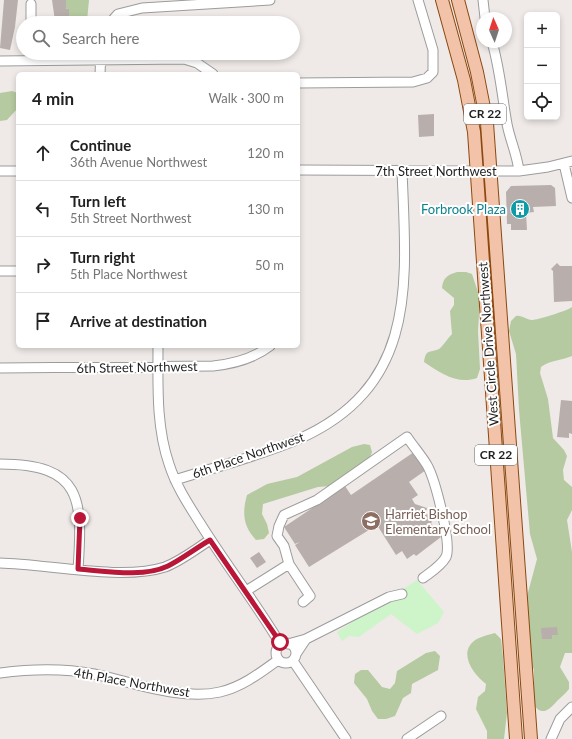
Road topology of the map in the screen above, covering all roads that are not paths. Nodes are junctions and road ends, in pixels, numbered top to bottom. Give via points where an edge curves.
1 (270, 0) edge
2 (418, 0) edge
3 (442, 0) edge
4 (458, 0) edge
5 (483, 0) edge
6 (31, 4) dead end
7 (485, 12) edge
8 (31, 16) edge
9 (116, 16) edge
10 (494, 48) edge
11 (16, 59) edge
12 (101, 60) edge
13 (190, 60) edge
14 (0, 61) edge
15 (100, 72) edge
16 (210, 72) edge
17 (300, 83) edge
18 (568, 163) edge
19 (16, 170) edge
20 (300, 170) edge
21 (402, 170) junction
22 (476, 170) junction
23 (490, 170) junction
24 (0, 171) edge
25 (519, 171) junction
26 (572, 198) edge
27 (0, 271) edge
28 (16, 271) edge
29 (158, 348) edge
30 (268, 348) edge
31 (158, 367) junction
32 (0, 368) edge
33 (0, 464) edge
34 (175, 480) junction
35 (210, 540) junction
36 (0, 563) edge
37 (289, 564) junction
38 (78, 569) junction
39 (423, 578) dead end
40 (246, 591) junction
41 (402, 594) dead end
42 (303, 602) dead end
43 (306, 639) junction
44 (285, 644) junction
45 (294, 658) junction
46 (278, 660) junction
47 (0, 673) edge
48 (572, 707) edge
49 (440, 716) dead end
50 (346, 739) edge
51 (407, 739) edge
52 (516, 739) edge
53 (531, 739) edge
54 (551, 739) edge

1 - 9 street via 142,8
2 - 17 street via 433,50 433,72 427,78 413,82
3 - 22 main road, West Circle Drive Northwest / CR 22 via 469,102
4 - 23 main road, West Circle Drive Northwest / CR 22 via 487,123
5 - 7 street
6 - 8 street
10 - 25 street via 500,70 507,123
11 - 14 street
12 - 15 street
13 - 16 street
18 - 25 street, 7th Street Northwest
18 - 26 street
19 - 24 street
20 - 21 street, 7th Street Northwest
21 - 22 street, 7th Street Northwest
21 - 34 street, 6th Place Northwest via 405,257 402,306 387,357 366,389 336,417 299,439
22 - 23 street, 7th Street Northwest
22 - 52 main road, West Circle Drive Northwest / CR 22
23 - 25 street, 7th Street Northwest
23 - 53 main road, West Circle Drive Northwest / CR 22
27 - 28 street
29 - 31 street
30 - 31 street, 6th Street Northwest via 232,364
31 - 32 street, 6th Street Northwest
31 - 34 street via 161,432
33 - 38 street via 26,465 48,470 68,484 74,493 80,518
34 - 35 street
35 - 38 street via 167,566 158,568 120,573
35 - 40 street
36 - 38 street
37 - 39 street via 284,546 277,536 278,526 284,515 317,500 407,437 427,466 449,548 446,558
37 - 40 street
37 - 42 street via 310,596
40 - 44 street
41 - 43 street via 389,597
43 - 44 street
43 - 45 street
44 - 45 street via 295,648
44 - 46 street via 277,650
45 - 46 street via 286,663
45 - 50 street
46 - 47 street, 4th Place Northwest via 233,688 208,694 177,693 74,671 35,670
48 - 54 street via 560,719
49 - 51 street

